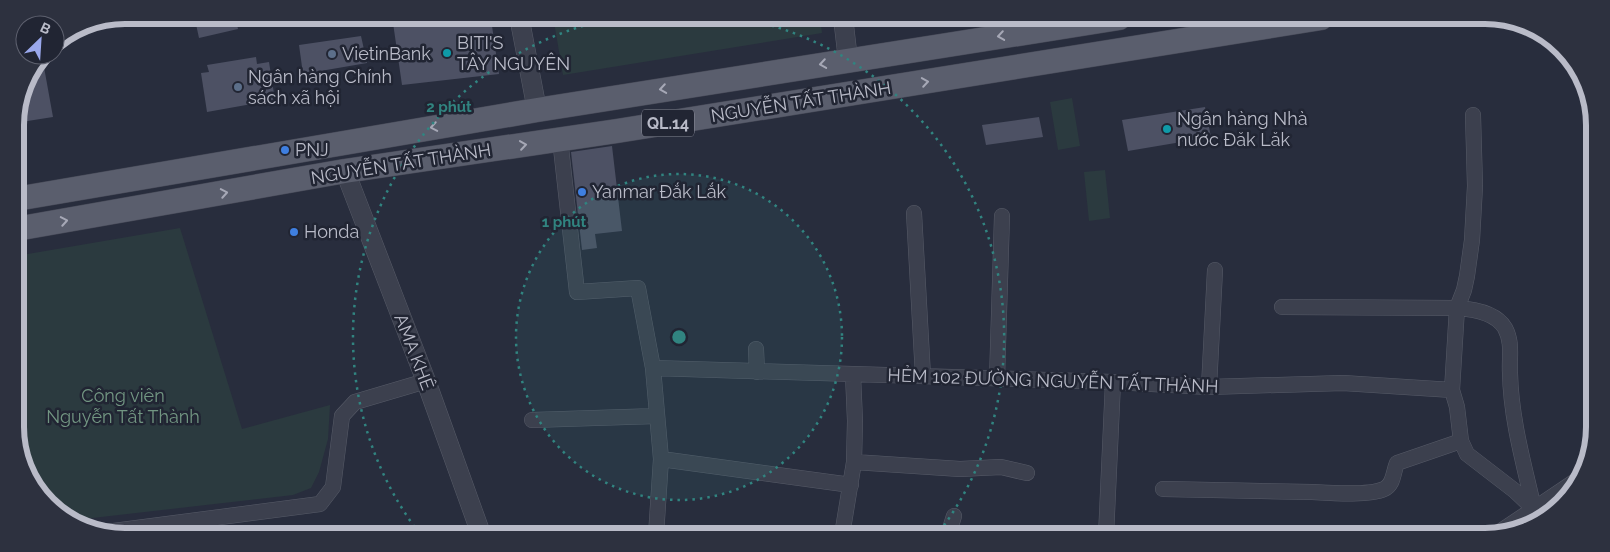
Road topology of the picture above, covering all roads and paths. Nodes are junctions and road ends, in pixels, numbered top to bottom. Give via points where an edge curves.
1 (521, 24) edge
2 (844, 24) edge
3 (1079, 24) edge
4 (1284, 24) edge
5 (848, 60) junction
6 (537, 110) junction
7 (1473, 115) dead end
8 (560, 140) junction
9 (339, 144) junction
10 (345, 171) junction
11 (24, 198) edge
12 (914, 213) dead end
13 (1002, 216) dead end
14 (24, 228) edge
15 (1215, 270) dead end
16 (1282, 307) dead end
17 (1457, 308) junction
18 (756, 349) dead end
19 (654, 368) junction
20 (757, 372) junction
21 (853, 375) junction
22 (923, 376) junction
23 (997, 379) junction
24 (426, 381) junction
25 (1113, 382) junction
26 (1209, 387) junction
27 (1452, 390) junction
28 (657, 416) junction
29 (532, 420) dead end
30 (1461, 441) junction
31 (661, 459) junction
32 (854, 462) junction
33 (1027, 473) dead end
34 (851, 485) junction
35 (1163, 489) dead end
36 (1549, 506) edge
37 (1534, 509) junction
38 (954, 516) dead end
39 (1510, 525) edge
40 (136, 528) edge
41 (479, 528) edge
42 (656, 528) edge
43 (843, 528) edge
44 (950, 528) edge
45 (1106, 528) edge

1 - 6 street
2 - 5 street
3 -> 5 main road, NGUYỄN TẤT THÀNH / QL.14
8 -> 4 main road, NGUYỄN TẤT THÀNH / QL.14
5 -> 6 main road, NGUYỄN TẤT THÀNH / QL.14
6 -> 9 main road, NGUYỄN TẤT THÀNH / QL.14
7 - 17 street via 1475,186 1472,240 1464,290
10 -> 8 main road, NGUYỄN TẤT THÀNH / QL.14
8 - 19 street via 577,292 638,288
9 - 10 main road
9 - 11 main road, NGUYỄN TẤT THÀNH / QL.14
14 -> 10 main road, NGUYỄN TẤT THÀNH / QL.14
10 - 24 street, AMA KHÊ
12 - 22 street
13 - 23 street
15 - 26 street
16 - 17 street
17 - 27 street
17 - 37 street via 1490,316 1504,326 1511,341 1511,402
18 - 20 street
19 - 20 street, HẺM 102 ĐƯỜNG NGUYỄN TẤT THÀNH
19 - 28 street
20 - 21 street, HẺM 102 ĐƯỜNG NGUYỄN TẤT THÀNH
21 - 22 street, HẺM 102 ĐƯỜNG NGUYỄN TẤT THÀNH
21 - 32 street
22 - 23 street, HẺM 102 ĐƯỜNG NGUYỄN TẤT THÀNH
23 - 25 street, HẺM 102 ĐƯỜNG NGUYỄN TẤT THÀNH
24 - 40 street via 355,402 342,416 333,487 320,504
24 - 41 street, AMA KHÊ
25 - 26 street, HẺM 102 ĐƯỜNG NGUYỄN TẤT THÀNH
25 - 45 street
26 - 27 street, HẺM 102 ĐƯỜNG NGUYỄN TẤT THÀNH via 1343,383
27 - 30 street
28 - 29 street
28 - 31 street
30 - 35 street via 1397,464 1386,489 1373,492
30 - 37 street via 1467,454
31 - 34 street
31 - 42 street
32 - 33 street via 1001,467
32 - 34 street
34 - 43 street
36 - 37 street
37 - 39 street
38 - 44 street

